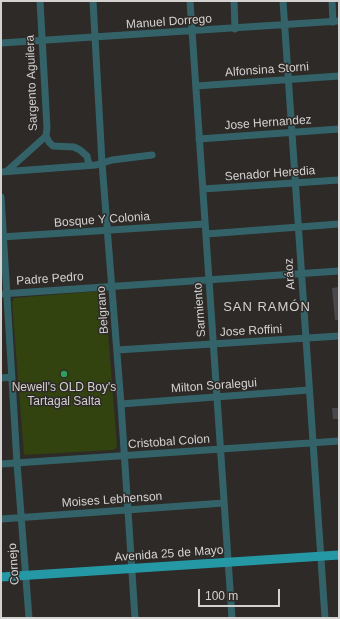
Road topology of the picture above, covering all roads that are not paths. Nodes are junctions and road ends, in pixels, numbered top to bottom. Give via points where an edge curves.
1 (40, 1) edge
2 (93, 1) edge
3 (190, 1) edge
4 (234, 1) edge
5 (283, 1) edge
6 (332, 1) edge
7 (336, 22) edge
8 (284, 26) junction
9 (235, 29) junction
10 (192, 31) junction
11 (95, 37) junction
12 (42, 40) junction
13 (1, 43) edge
14 (339, 76) edge
15 (288, 80) junction
16 (196, 86) junction
17 (339, 129) edge
18 (292, 132) junction
19 (46, 136) junction
20 (200, 139) junction
21 (152, 155) dead end
22 (102, 163) junction
23 (89, 165) junction
24 (4, 171) edge
25 (339, 180) edge
26 (295, 183) junction
27 (203, 189) junction
28 (1, 197) edge
29 (205, 224) junction
30 (339, 224) edge
31 (298, 227) junction
32 (108, 231) junction
33 (206, 234) junction
34 (2, 237) edge
35 (339, 271) edge
36 (301, 274) junction
37 (209, 280) junction
38 (112, 286) junction
39 (4, 293) edge
40 (339, 336) edge
41 (306, 338) junction
42 (213, 344) junction
43 (117, 350) junction
44 (12, 377) junction
45 (1, 378) edge
46 (309, 390) junction
47 (217, 396) junction
48 (121, 404) junction
49 (339, 441) edge
50 (313, 443) junction
51 (220, 449) junction
52 (124, 456) junction
53 (17, 463) junction
54 (1, 464) edge
55 (224, 503) junction
56 (128, 510) junction
57 (21, 517) junction
58 (1, 519) edge
59 (339, 555) edge
60 (320, 556) junction
61 (228, 562) junction
62 (131, 569) junction
63 (25, 576) junction
64 (1, 577) edge
65 (29, 618) edge
66 (135, 618) edge
67 (232, 618) edge
68 (325, 618) edge

1 - 12 street, Sargento Aguilera
2 - 11 street, Belgrano
3 - 10 street, Sarmiento
4 - 9 street
5 - 8 street, Aráoz
6 - 7 street
7 - 8 street, Manuel Dorrego
8 - 9 street, Manuel Dorrego
8 - 15 street, Aráoz
9 - 10 street, Manuel Dorrego
10 - 11 street, Manuel Dorrego
10 - 16 street, Sarmiento
11 - 12 street, Manuel Dorrego
11 - 22 street, Belgrano
12 - 13 street, Manuel Dorrego
12 - 19 street, Sargento Aguilera
14 - 15 street, Alfonsina Storni
15 - 16 street, Alfonsina Storni
15 - 18 street, Aráoz
16 - 20 street, Sarmiento
17 - 18 street, Jose Hernandez
18 - 20 street, Jose Hernandez
18 - 26 street, Aráoz
19 - 23 street via 53,146 74,147 80,150 87,156
19 - 24 street, Sargento Aguilera
20 - 27 street, Sarmiento
21 - 22 street
22 - 23 street
22 - 32 street, Belgrano
23 - 24 street
25 - 26 street, Senador Heredia
26 - 27 street, Senador Heredia
26 - 31 street, Aráoz
27 - 29 street, Sarmiento
28 - 34 street, Cornejo
29 - 32 street, Bosque Y Colonia
29 - 33 street, Sarmiento
30 - 31 street
31 - 33 street
31 - 36 street, Aráoz
32 - 34 street, Bosque Y Colonia
32 - 38 street, Belgrano
33 - 37 street, Sarmiento
34 - 39 street, Cornejo
35 - 36 street, Padre Pedro
36 - 37 street, Padre Pedro
36 - 41 street, Aráoz
37 - 38 street, Padre Pedro
37 - 42 street, Sarmiento
38 - 39 street, Padre Pedro
38 - 43 street, Belgrano
39 - 44 street, Cornejo
40 - 41 street, Jose Roffini
41 - 42 street, Jose Roffini
41 - 46 street, Aráoz
42 - 43 street, Jose Roffini
42 - 47 street, Sarmiento
43 - 48 street, Belgrano
44 - 45 street
44 - 53 street, Cornejo
46 - 47 street, Milton Soralegui
46 - 50 street, Aráoz
47 - 48 street, Milton Soralegui
47 - 51 street, Sarmiento
48 - 52 street, Belgrano
49 - 50 street, Cristobal Colon
50 - 51 street, Cristobal Colon
50 - 60 street, Aráoz
51 - 52 street, Cristobal Colon
51 - 55 street, Sarmiento
52 - 53 street, Cristobal Colon
52 - 56 street, Belgrano
53 - 54 street, Cristobal Colon
53 - 57 street, Cornejo
55 - 56 street, Moises Lebhenson
55 - 61 street, Sarmiento
56 - 57 street, Moises Lebhenson
56 - 62 street, Belgrano
57 - 58 street, Moises Lebhenson
57 - 63 street, Cornejo
59 - 60 main road, Avenida 25 de Mayo
60 - 61 main road, Avenida 25 de Mayo
60 - 68 street, Aráoz
61 - 62 main road, Avenida 25 de Mayo
61 - 67 street, Sarmiento
62 - 63 main road, Avenida 25 de Mayo
62 - 66 street, Belgrano
63 - 64 main road, Avenida 25 de Mayo
63 - 65 street, Cornejo

